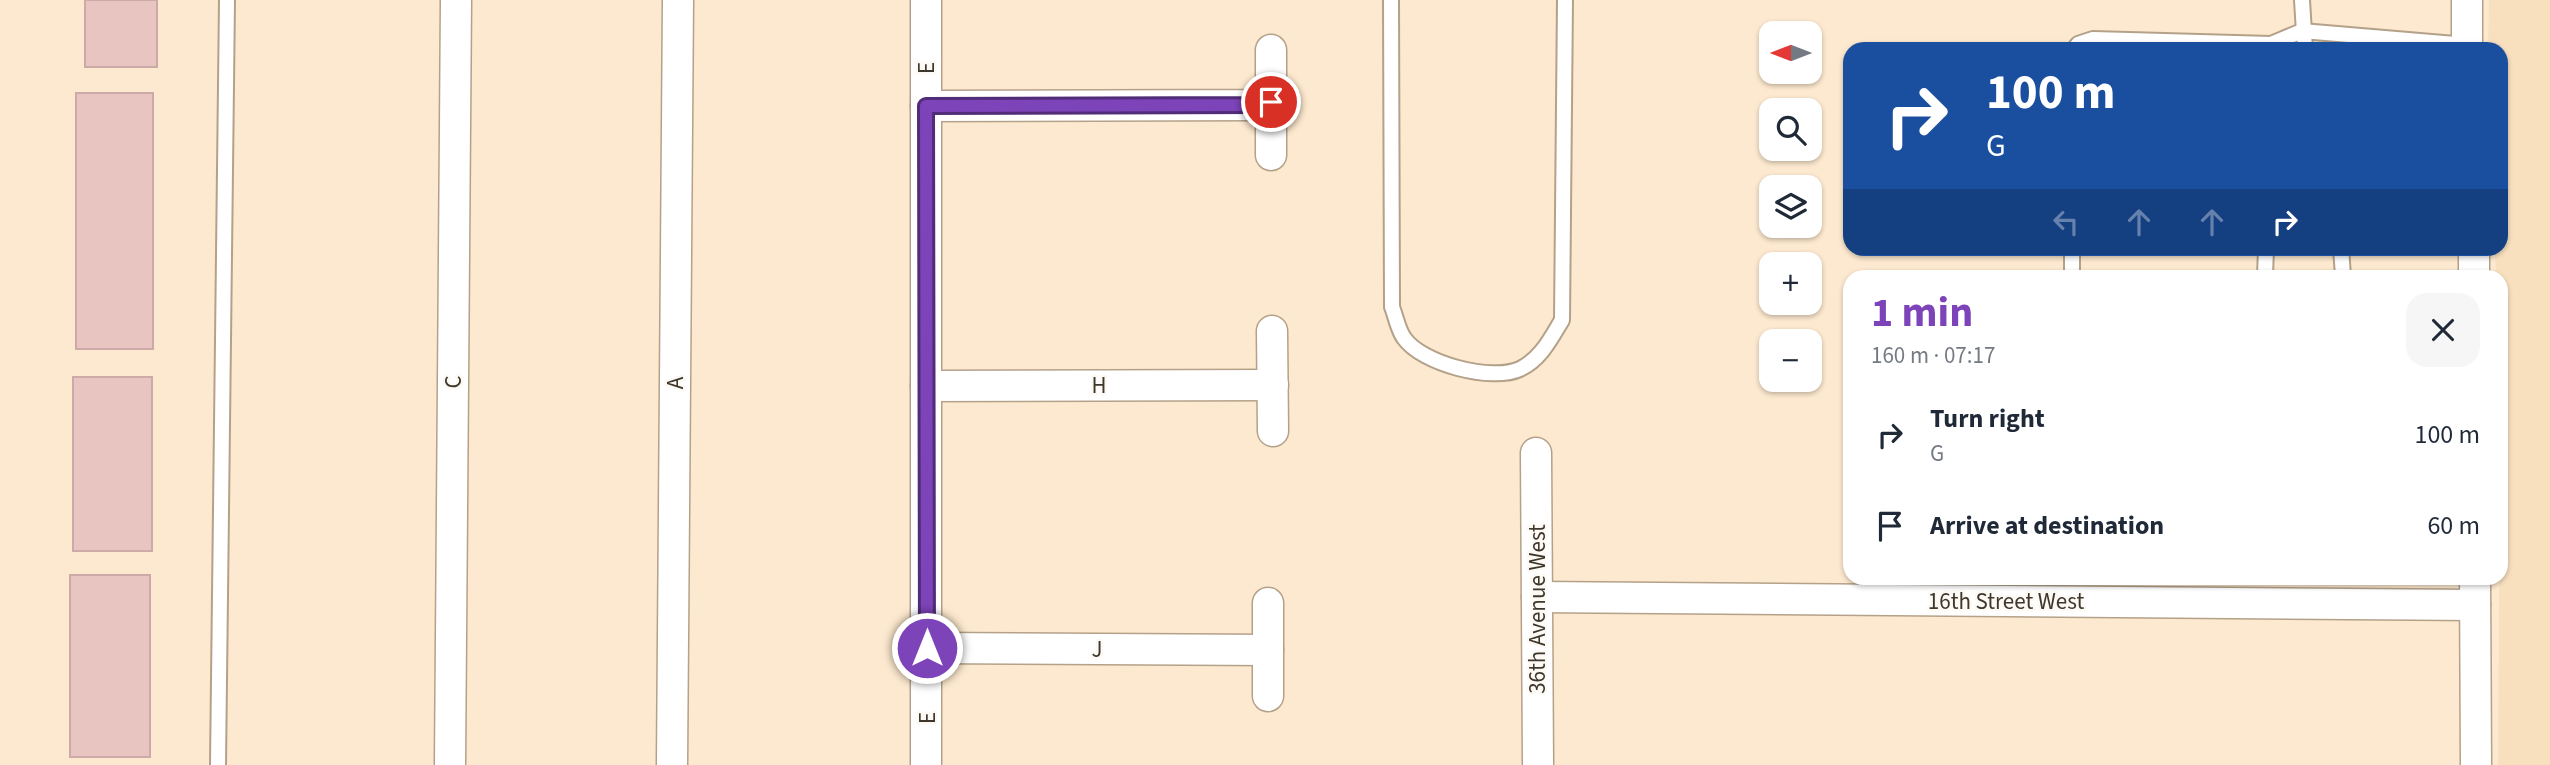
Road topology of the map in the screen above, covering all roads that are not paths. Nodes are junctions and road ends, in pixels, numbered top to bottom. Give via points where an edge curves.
1 (227, 0) edge
2 (456, 0) edge
3 (678, 0) edge
4 (926, 0) edge
5 (1391, 0) edge
6 (1565, 0) edge
7 (2302, 0) edge
8 (2468, 0) edge
9 (2302, 31) junction
10 (2084, 42) edge
11 (2200, 42) edge
12 (2276, 42) edge
13 (2304, 42) edge
14 (2415, 42) edge
15 (2467, 42) edge
16 (1271, 50) dead end
17 (1271, 102) junction
18 (926, 106) junction
19 (1271, 155) dead end
20 (1272, 331) dead end
21 (1273, 385) junction
22 (926, 386) junction
23 (1273, 431) dead end
24 (1536, 453) dead end
25 (2476, 591) edge
26 (1537, 597) junction
27 (1268, 603) dead end
28 (927, 648) junction
29 (1268, 650) junction
30 (1268, 696) dead end
31 (218, 765) edge
32 (450, 765) edge
33 (672, 765) edge
34 (926, 765) edge
35 (1538, 765) edge
36 (2476, 765) edge

1 - 31 lane
2 - 32 street, C
3 - 33 street, A
4 - 18 street, E
5 - 6 lane via 1392,307 1404,338 1423,356 1456,368 1491,372 1519,370 1544,350 1562,320
7 - 9 lane
8 - 15 street
9 - 12 lane
9 - 13 lane
9 - 14 lane
10 - 11 lane
16 - 17 street
17 - 18 street
17 - 19 street
18 - 22 street, E
20 - 21 street
21 - 22 street, H
21 - 23 street
22 - 28 street, E
24 - 26 street, 36th Avenue West
25 - 26 street, 16th Street West
25 - 36 street
26 - 35 street, 36th Avenue West
27 - 29 street
28 - 29 street, J
28 - 34 street, E
29 - 30 street

